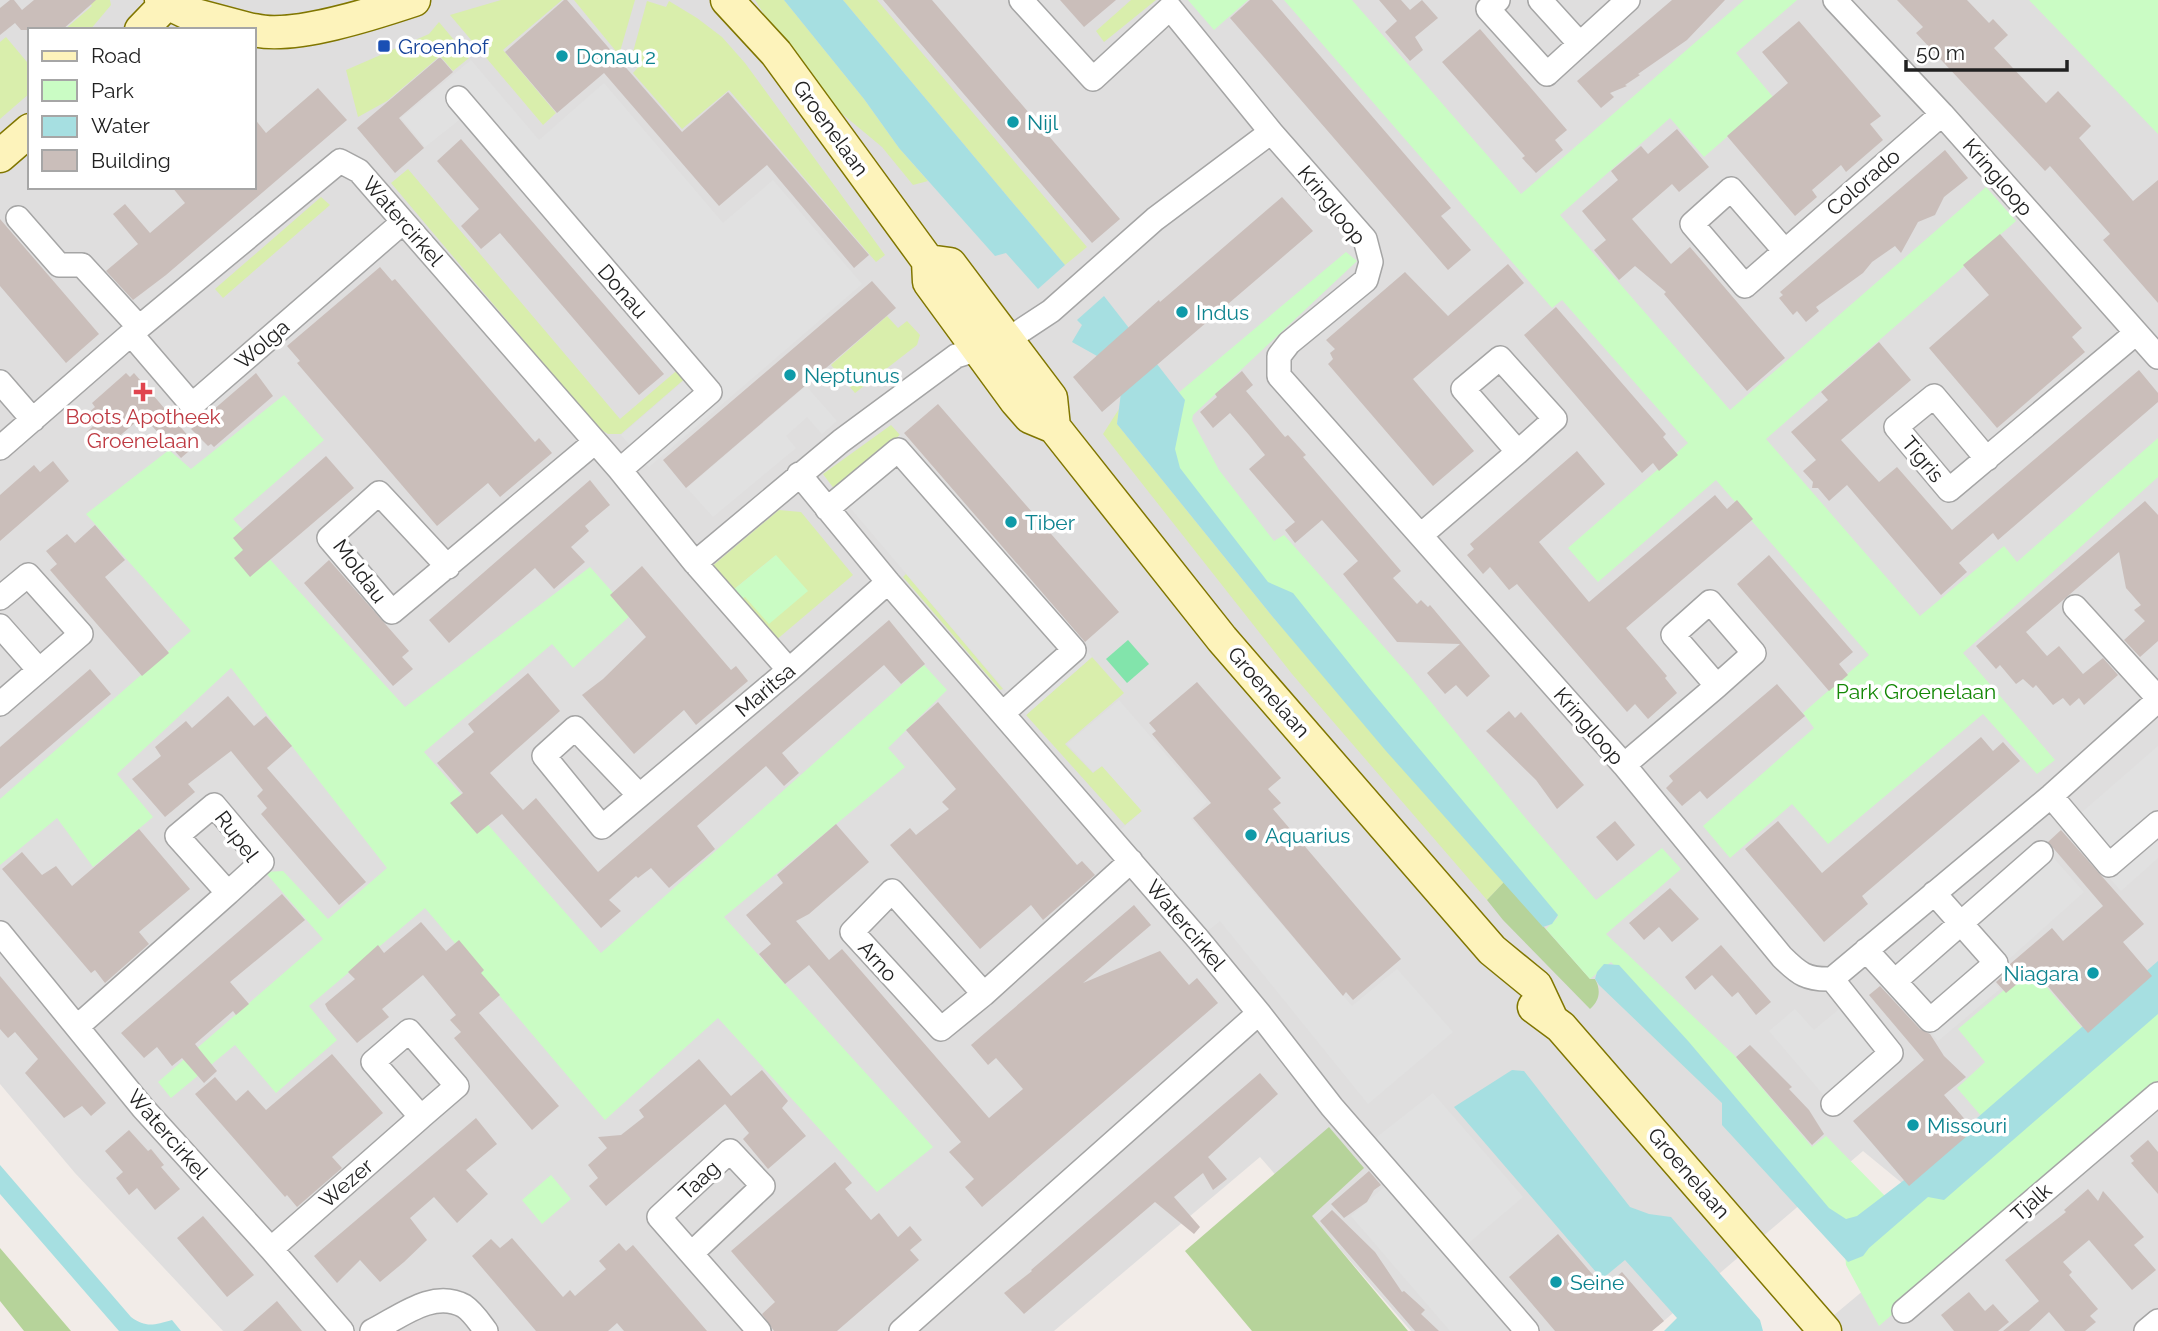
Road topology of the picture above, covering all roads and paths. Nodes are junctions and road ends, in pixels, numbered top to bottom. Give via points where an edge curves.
1 (414, 0) edge
2 (727, 0) edge
3 (1021, 0) edge
4 (1499, 0) edge
5 (1540, 0) edge
6 (1628, 0) edge
7 (1835, 0) edge
8 (164, 2) edge
9 (143, 28) edge
10 (245, 28) edge
11 (256, 31) edge
12 (1580, 44) junction
13 (458, 98) dead end
14 (1942, 114) junction
15 (28, 132) edge
16 (1271, 132) junction
17 (0, 156) edge
18 (18, 218) dead end
19 (403, 222) junction
20 (1784, 250) dead end
21 (928, 261) junction
22 (135, 331) junction
23 (2136, 333) junction
24 (1007, 340) junction
25 (977, 348) junction
26 (2158, 357) edge
27 (0, 382) edge
28 (33, 420) junction
29 (1055, 427) junction
30 (595, 442) junction
31 (0, 448) edge
32 (1518, 452) dead end
33 (1986, 459) dead end
34 (620, 470) junction
35 (799, 474) junction
36 (827, 509) junction
37 (1421, 535) junction
38 (695, 563) junction
39 (448, 567) junction
40 (888, 582) junction
41 (0, 598) edge
42 (2075, 607) dead end
43 (0, 626) edge
44 (39, 670) junction
45 (789, 670) junction
46 (1717, 686) dead end
47 (2158, 699) edge
48 (0, 704) edge
49 (1003, 713) junction
50 (1624, 765) junction
51 (639, 795) dead end
52 (2051, 796) junction
53 (2158, 823) edge
54 (2040, 853) dead end
55 (1130, 861) junction
56 (228, 893) dead end
57 (1934, 894) junction
58 (1960, 923) junction
59 (0, 933) edge
60 (1866, 950) junction
61 (1832, 979) junction
62 (1895, 981) junction
63 (984, 994) junction
64 (1259, 1013) junction
65 (78, 1026) junction
66 (2158, 1094) edge
67 (1833, 1104) dead end
68 (421, 1117) dead end
69 (271, 1249) junction
70 (692, 1253) junction
71 (1903, 1311) dead end
72 (2158, 1321) edge
73 (342, 1331) edge
74 (372, 1331) edge
75 (486, 1331) edge
76 (759, 1331) edge
77 (901, 1331) edge
78 (1527, 1331) edge
79 (1825, 1331) edge
80 (2146, 1331) edge

1 - 11 street via 323,26
2 - 21 street, Groenelaan via 776,52
3 - 16 street, Kringloop via 1093,79 1170,8
4 - 12 street via 1488,9 1547,74
5 - 12 street
6 - 12 street
7 - 14 street, Kringloop
8 - 9 street
8 - 10 street
13 - 34 street, Donau via 710,392
14 - 20 street, Colorado
14 - 23 street, Kringloop
15 - 17 street
16 - 24 street via 1155,219 1051,311
16 - 37 street, Kringloop via 1365,239 1371,261 1366,280 1279,356 1279,376
18 - 22 street via 59,265 82,265
19 - 22 street, Watercirkel via 359,171 340,160
19 - 22 street, Wolga via 192,405
19 - 30 street, Watercirkel
21 - 24 street, Groenelaan via 950,264
21 - 25 street, Groenelaan via 929,282
22 - 28 street, Watercirkel
23 - 26 street, Kringloop
23 - 33 street
24 - 25 street
24 - 29 street, Groenelaan via 1051,398
25 - 29 street, Groenelaan via 1030,416
25 - 35 street via 956,356
27 - 28 street
28 - 31 street, Watercirkel
29 - 79 street, Groenelaan via 1222,639 1492,950 1536,986 1551,1018
30 - 34 street, Watercirkel
30 - 39 street, Moldau
32 - 37 street
34 - 38 street, Watercirkel
35 - 36 street, Watercirkel
35 - 38 street
36 - 40 street, Watercirkel
36 - 49 street via 898,450 1074,650
37 - 50 street, Kringloop
38 - 45 street, Watercirkel
39 - 39 street, Moldau via 393,612 329,538 379,493
40 - 45 street, Maritsa
40 - 49 street, Watercirkel
41 - 44 street via 28,575 81,634
42 - 47 street
43 - 44 street
44 - 48 street
45 - 51 street, Maritsa
46 - 50 street
47 - 52 street
49 - 55 street, Watercirkel
50 - 61 street, Kringloop via 1782,957 1805,976
52 - 53 street via 2109,865
52 - 57 street
54 - 58 street
55 - 63 street, Arno
55 - 64 street, Watercirkel
56 - 65 street, Rupel
57 - 58 street
57 - 60 street
58 - 62 street
58 - 62 street via 1996,963 1930,1020
59 - 65 street, Watercirkel
60 - 61 street
60 - 62 street
61 - 67 street via 1891,1053
63 - 63 street, Arno via 941,1030 852,932 892,891
64 - 77 street
64 - 78 street via 1332,1107
65 - 69 street, Watercirkel via 143,1108
66 - 71 street, Tjalk
68 - 69 street, Wezer
69 - 73 street, Watercirkel
70 - 70 street, Taag via 659,1217 730,1151 763,1186
70 - 76 street, Taag
72 - 80 street
74 - 75 street via 430,1301 450,1300 467,1308

